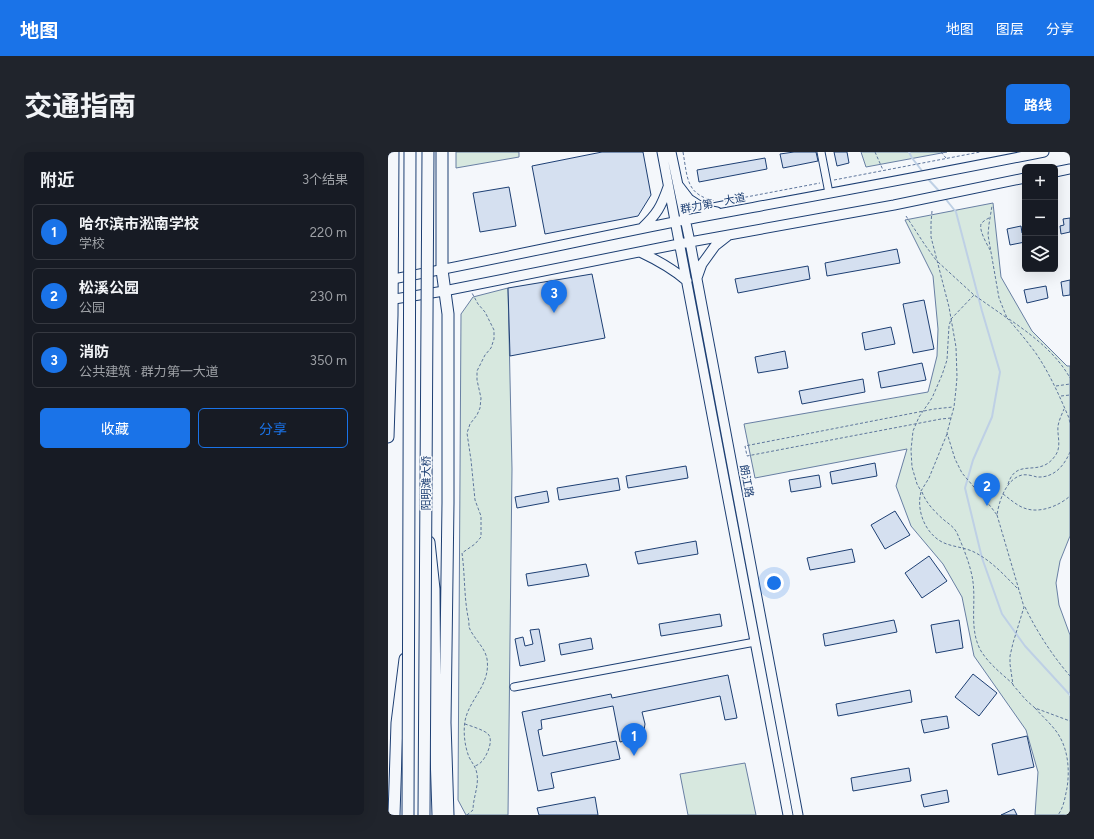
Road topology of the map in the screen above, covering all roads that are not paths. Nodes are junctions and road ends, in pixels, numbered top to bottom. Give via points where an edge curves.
1 (393, 152) edge
2 (410, 152) edge
3 (428, 152) edge
4 (442, 152) edge
5 (662, 152) edge
6 (671, 152) edge
7 (821, 152) edge
8 (1044, 152) edge
9 (1070, 169) edge
10 (1058, 171) edge
11 (1022, 179) edge
12 (673, 185) junction
13 (390, 191) edge
14 (829, 193) junction
15 (724, 213) junction
16 (685, 220) junction
17 (675, 222) junction
18 (642, 229) junction
19 (730, 234) junction
20 (690, 242) junction
21 (679, 244) junction
22 (640, 252) junction
23 (442, 270) junction
24 (696, 279) junction
25 (390, 280) edge
26 (687, 281) junction
27 (444, 291) junction
28 (390, 299) edge
29 (388, 437) edge
30 (425, 503) junction
31 (409, 621) junction
32 (755, 642) junction
33 (514, 687) dead end
34 (394, 815) edge
35 (408, 815) edge
36 (424, 815) edge
37 (438, 815) edge
38 (448, 815) edge
39 (788, 815) edge
40 (798, 815) edge

1 - 13 highway
2 - 31 highway, 阳明滩大桥, bridge
3 - 30 highway, 阳明滩大桥, bridge
4 - 23 highway
5 - 12 main road, 朗江路
6 - 12 main road, 朗江路
7 - 14 street
8 - 14 main road, 群力第一大道
9 - 10 main road
11 - 19 main road
12 - 15 main road via 706,210
12 - 16 main road, 朗江路
12 - 17 main road, 朗江路
12 - 18 main road via 654,218
13 - 25 highway
14 - 15 main road, 群力第一大道
15 - 16 main road, 群力第一大道
16 - 17 main road, 群力第一大道
16 - 20 main road, 朗江路
17 - 18 main road, 群力第一大道
17 - 21 main road, 朗江路
18 - 23 main road, 群力第一大道
19 - 20 main road
19 - 24 main road via 715,246 702,264
20 - 21 main road
20 - 24 main road, 朗江路
21 - 22 main road
21 - 26 main road, 朗江路
22 - 26 main road via 654,258
22 - 27 main road
23 - 25 main road, 群力第一大道
23 - 27 highway
24 - 40 main road, 朗江路
25 - 28 highway
26 - 32 main road, 朗江路
27 - 28 main road
27 - 38 highway via 448,314 445,723
28 - 29 highway
30 - 36 highway, 阳明滩大桥, bridge
30 - 37 highway, bridge via 434,589
31 - 34 highway, bridge via 397,723
31 - 35 highway, 阳明滩大桥, bridge
32 - 33 street
32 - 39 main road, 朗江路

